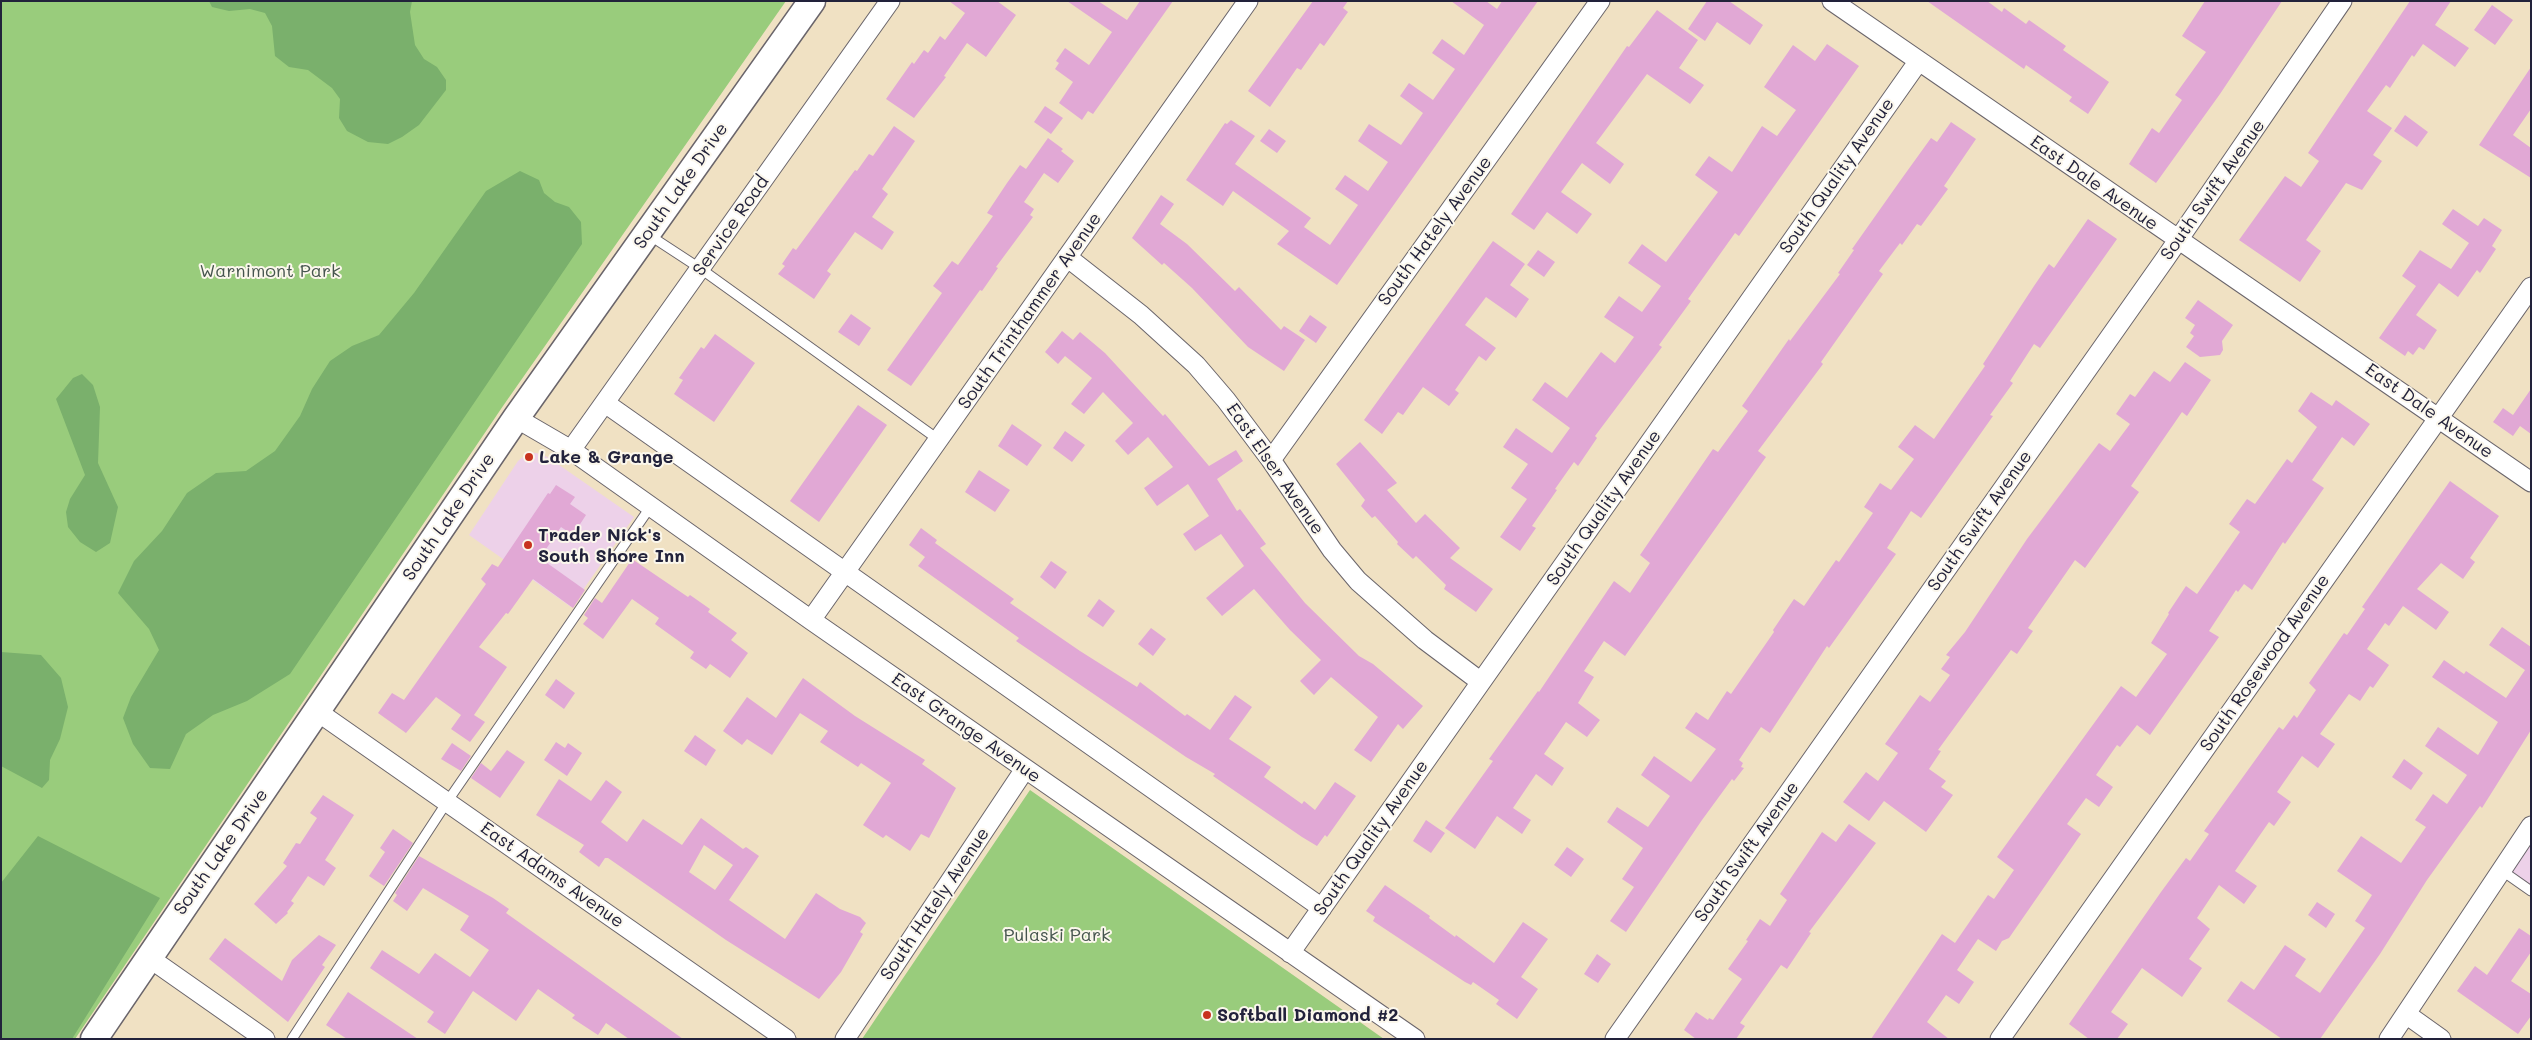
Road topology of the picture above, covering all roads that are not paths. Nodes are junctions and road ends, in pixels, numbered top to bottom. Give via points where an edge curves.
1 (812, 1) edge
2 (890, 1) edge
3 (1248, 1) edge
4 (1600, 1) edge
5 (1832, 1) edge
6 (2342, 1) edge
7 (1918, 62) junction
8 (647, 234) junction
9 (2178, 240) junction
10 (1067, 257) junction
11 (701, 269) junction
12 (2531, 287) edge
13 (605, 403) junction
14 (2438, 417) junction
15 (516, 418) junction
16 (939, 440) junction
17 (571, 450) junction
18 (1271, 460) junction
19 (2531, 482) edge
20 (650, 506) junction
21 (844, 573) junction
22 (811, 620) junction
23 (1482, 682) junction
24 (318, 712) junction
25 (1025, 769) junction
26 (447, 802) junction
27 (2531, 826) edge
28 (2502, 870) junction
29 (2531, 891) edge
30 (1322, 908) junction
31 (1290, 953) junction
32 (148, 957) junction
33 (2406, 1014) junction
34 (94, 1039) edge
35 (265, 1039) edge
36 (292, 1039) edge
37 (786, 1039) edge
38 (845, 1039) edge
39 (1415, 1039) edge
40 (1615, 1039) edge
41 (2000, 1039) edge
42 (2389, 1039) edge
43 (2441, 1039) edge

1 - 8 main road, South Lake Drive
2 - 11 street, Service Road
3 - 10 street, South Trinthammer Avenue
4 - 18 street, South Hately Avenue
5 - 7 street, East Dale Avenue
6 - 9 street, South Swift Avenue
7 - 9 street, East Dale Avenue
7 - 23 street, South Quality Avenue
8 - 11 lane
8 - 15 main road, South Lake Drive
9 - 14 street, East Dale Avenue
9 - 40 street, South Swift Avenue
10 - 16 street, South Trinthammer Avenue
10 - 18 street, East Elser Avenue via 1141,315 1196,365
11 - 13 street, Service Road
11 - 16 lane
12 - 14 street, South Rosewood Avenue
13 - 17 street, Service Road
13 - 21 street
14 - 19 street, East Dale Avenue
14 - 41 street, South Rosewood Avenue
15 - 17 street, East Grange Avenue
15 - 24 main road, South Lake Drive
16 - 21 street, South Trinthammer Avenue
17 - 20 street, East Grange Avenue
18 - 23 street, East Elser Avenue via 1326,542 1358,581 1425,640
20 - 22 street, East Grange Avenue
20 - 26 lane
21 - 22 street, South Trinthammer Avenue
21 - 30 street
22 - 25 street, East Grange Avenue
23 - 30 street, South Quality Avenue
24 - 26 street, East Adams Avenue
24 - 32 main road, South Lake Drive
25 - 31 street, East Grange Avenue
25 - 38 street, South Hately Avenue
26 - 36 lane
26 - 37 street, East Adams Avenue
27 - 28 street
28 - 29 lane
28 - 33 street
30 - 31 street, South Quality Avenue
31 - 39 street, East Grange Avenue
32 - 34 main road, South Lake Drive
32 - 35 street
33 - 42 street
33 - 43 street

